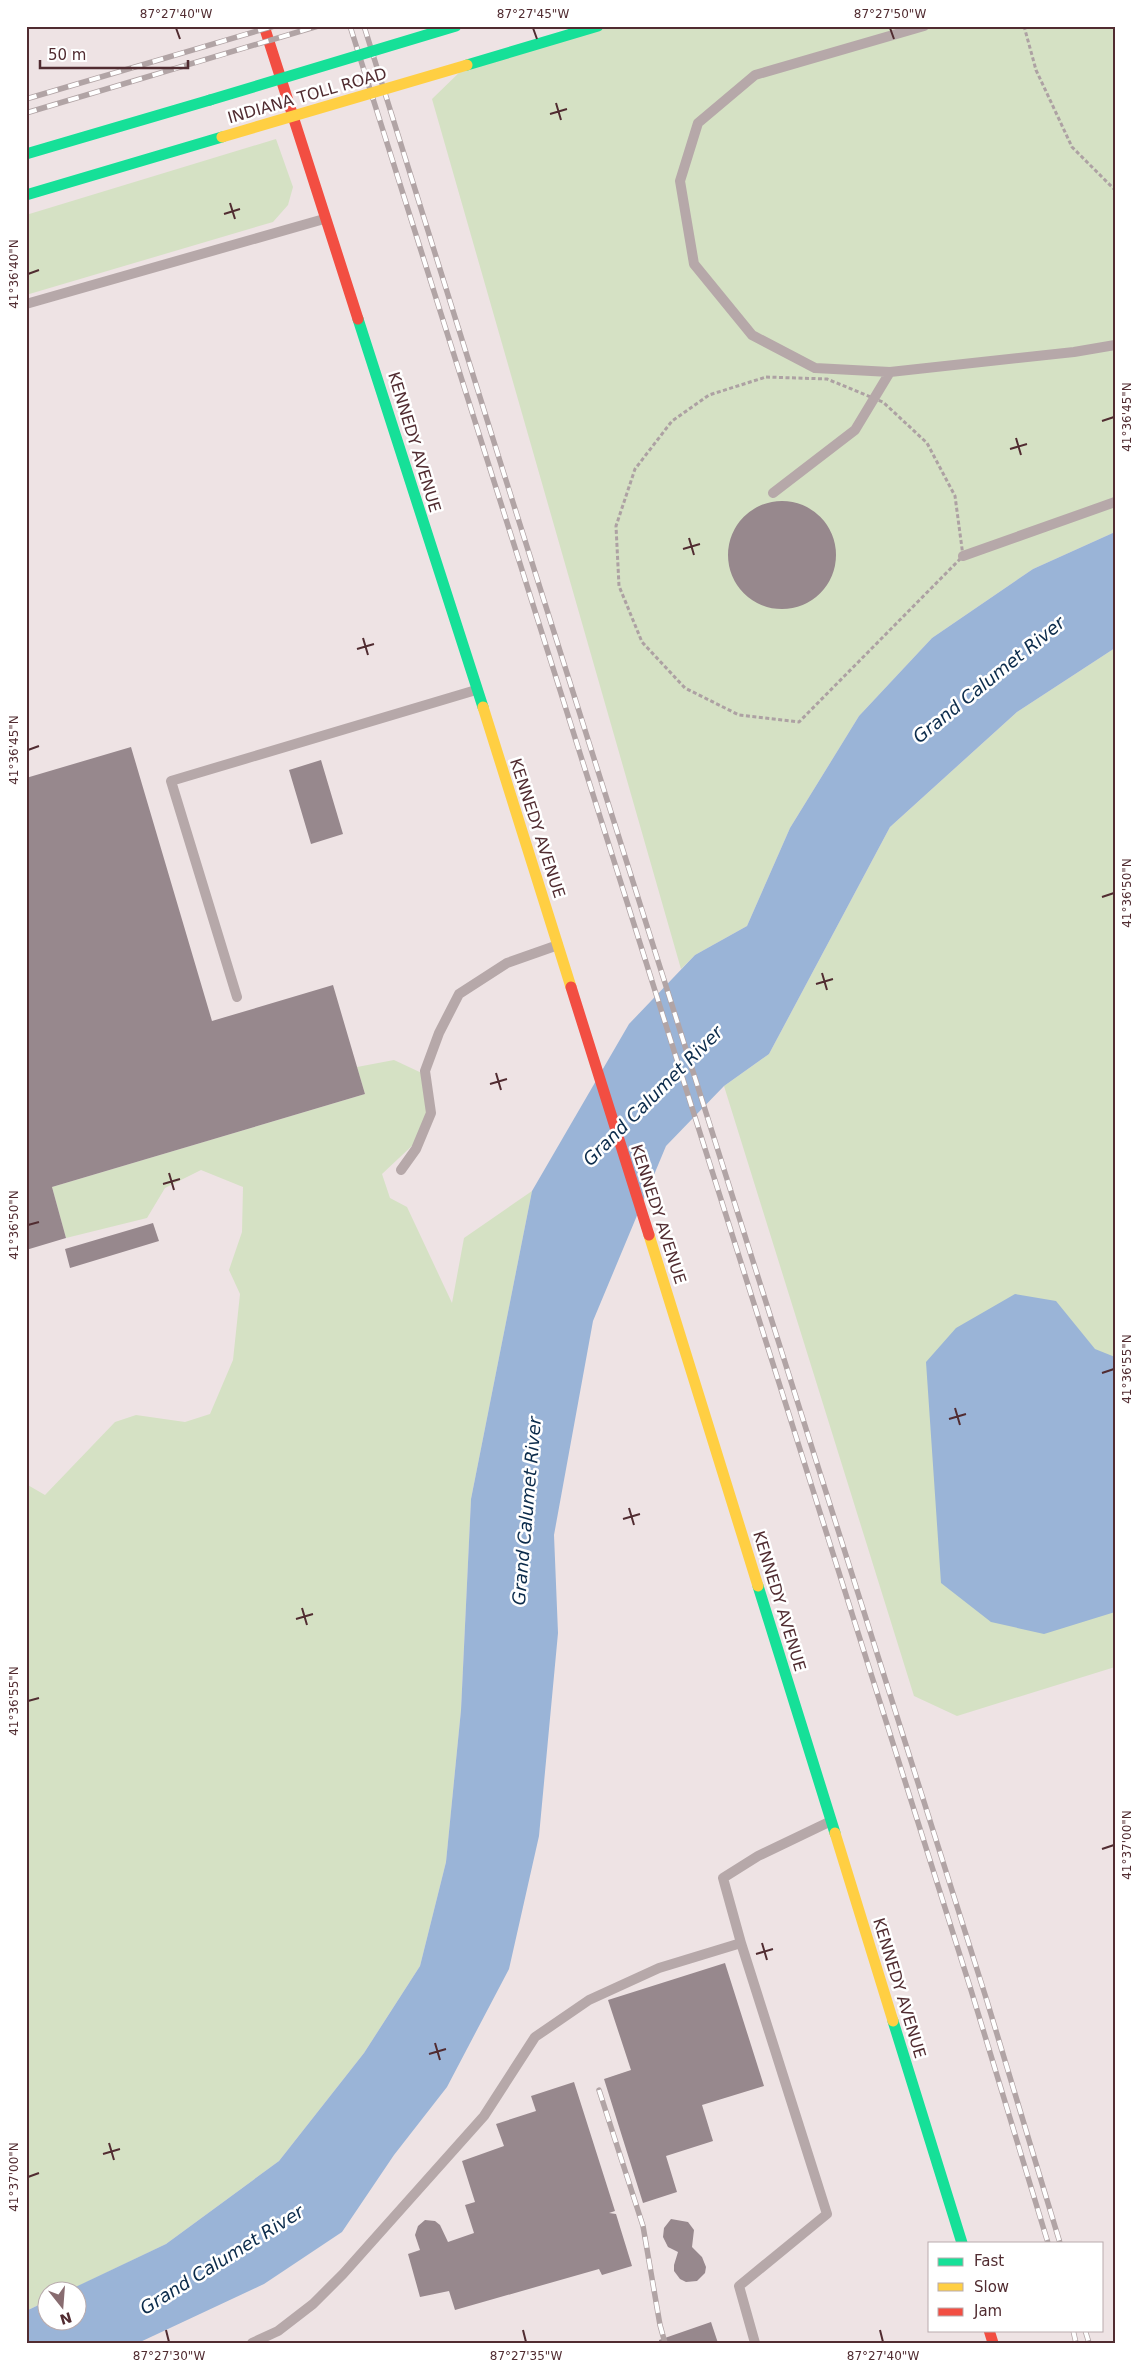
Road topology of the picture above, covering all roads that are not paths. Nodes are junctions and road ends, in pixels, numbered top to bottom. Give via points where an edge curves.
1 (264, 26) edge
2 (456, 26) edge
3 (598, 26) edge
4 (924, 26) edge
5 (26, 154) edge
6 (26, 195) edge
7 (327, 218) junction
8 (26, 304) edge
9 (1115, 345) edge
10 (890, 372) junction
11 (773, 493) dead end
12 (1115, 502) edge
13 (963, 556) road end
14 (476, 690) junction
15 (559, 945) junction
16 (237, 997) dead end
17 (401, 1170) dead end
18 (830, 1822) junction
19 (742, 1943) junction
20 (962, 2242) edge
21 (252, 2343) edge
22 (755, 2343) edge

1 - 7 main road, KENNEDY AVENUE
2 - 5 main road, INDIANA TOLL ROAD, bridge
3 - 6 main road, INDIANA TOLL ROAD, bridge
4 - 10 lane via 756,75 698,123 680,181 694,264 752,335 814,368
7 - 8 lane
7 - 14 main road, KENNEDY AVENUE
9 - 10 lane
10 - 11 lane via 855,430
12 - 13 lane
14 - 15 main road, KENNEDY AVENUE
14 - 16 lane via 171,781
15 - 17 lane via 507,963 459,994 439,1033 425,1071 431,1113 416,1149
15 - 18 main road, KENNEDY AVENUE
18 - 19 lane via 758,1856 722,1878
18 - 20 main road, KENNEDY AVENUE
19 - 21 lane via 659,1968 589,2000 535,2037 484,2116 343,2274 313,2304 278,2331
19 - 22 lane via 827,2214 738,2286

